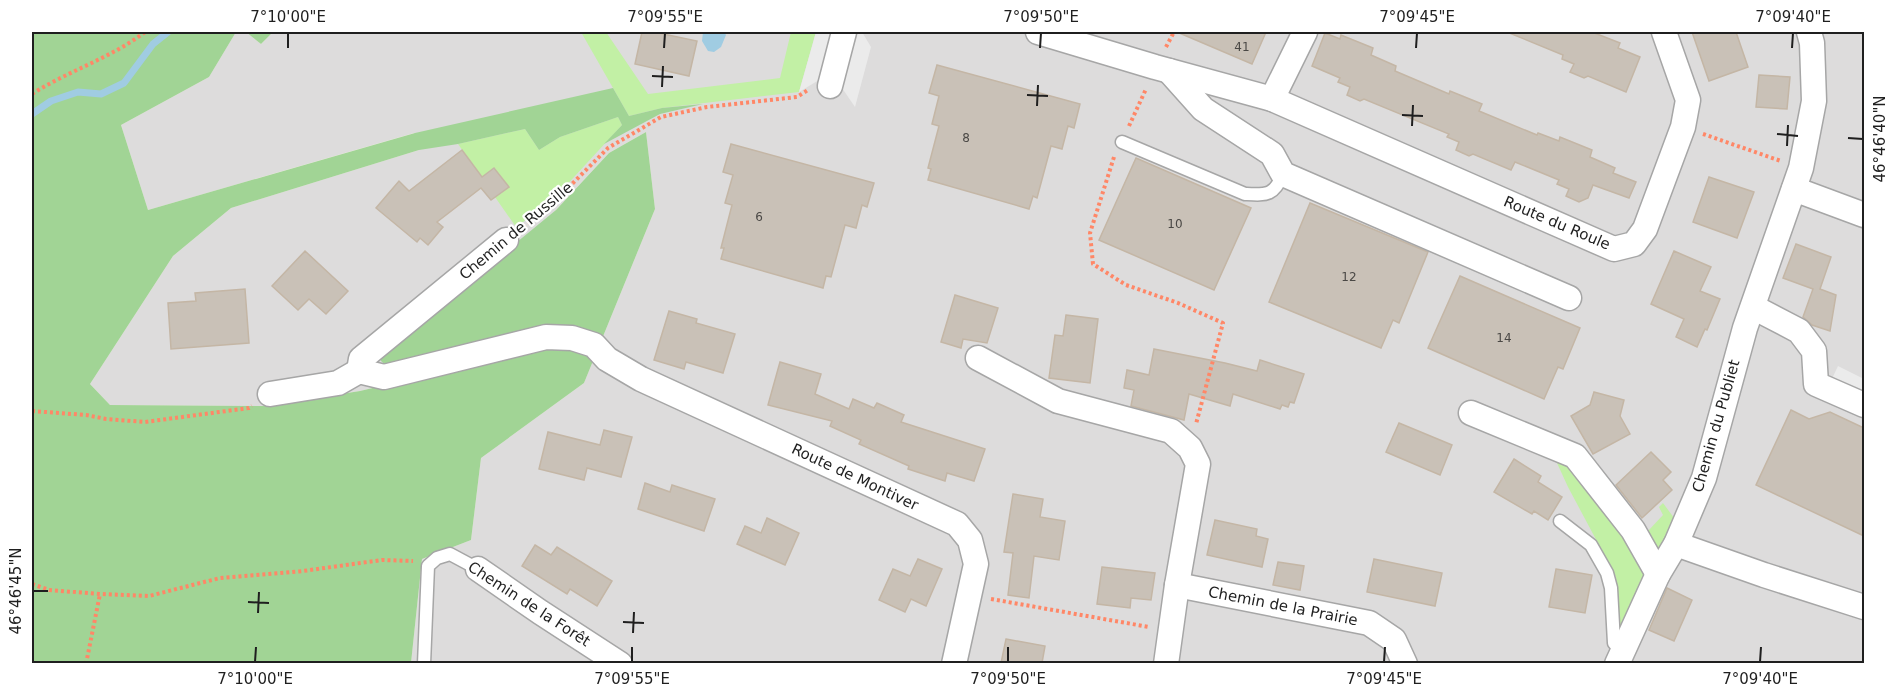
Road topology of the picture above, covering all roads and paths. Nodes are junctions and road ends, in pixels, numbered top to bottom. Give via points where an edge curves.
1 (145, 32) edge
2 (844, 32) edge
3 (1038, 32) edge
4 (1174, 32) edge
5 (1305, 32) edge
6 (1664, 32) edge
7 (1809, 32) edge
8 (1162, 69) junction
9 (830, 87) joint
10 (32, 94) edge
11 (1272, 99) junction
12 (1683, 127) junction
13 (1122, 142) junction
14 (1283, 174) junction
15 (1798, 178) junction
16 (1864, 215) edge
17 (506, 240) joint
18 (1569, 298) dead end
19 (1753, 307) junction
20 (978, 358) dead end
21 (359, 371) junction
22 (270, 394) joint
23 (1864, 405) edge
24 (32, 411) edge
25 (1471, 413) dead end
26 (1194, 456) junction
27 (1560, 521) dead end
28 (1676, 544) junction
29 (428, 566) junction
30 (478, 569) joint
31 (1658, 574) junction
32 (32, 584) edge
33 (1177, 585) junction
34 (100, 594) junction
35 (969, 596) junction
36 (1864, 606) edge
37 (1170, 630) junction
38 (1619, 658) edge
39 (86, 663) edge
40 (424, 663) edge
41 (620, 663) edge
42 (954, 663) edge
43 (1166, 663) edge
44 (1405, 663) edge

1 - 10 path
2 - 9 street
3 - 8 street, Route du Roule
4 - 8 path
5 - 11 street
6 - 12 street, Route du Roule via 1688,100
7 - 15 street, Chemin du Publiet via 1814,101
8 - 11 street, Route du Roule
8 - 13 path
8 - 14 street via 1203,109 1272,154
9 - 17 path, Chemin de Russille via 806,90 796,97 707,107 661,117 608,148 553,203
11 - 12 street, Route du Roule via 1614,249 1634,244 1645,229
12 - 15 path
13 - 14 lane via 1245,194 1265,195 1277,188
13 - 26 path via 1090,233 1093,264 1126,285 1223,323
14 - 18 street
15 - 16 street
15 - 19 street, Chemin du Publiet
17 - 21 street, Chemin de Russille via 361,359
19 - 23 street via 1799,331 1814,351 1816,384
19 - 28 street, Chemin du Publiet via 1704,478
20 - 26 street via 1058,401 1172,431
21 - 22 street via 338,383
21 - 35 street, Route de Montiver via 384,377 546,337 572,338 594,345 607,359 641,379 957,524 970,540 976,564
22 - 24 path via 249,408 145,422
25 - 31 street via 1575,456 1633,530
26 - 33 street
27 - 38 lane via 1592,545 1607,573
28 - 31 street, Chemin du Publiet
28 - 36 street
29 - 30 lane, Chemin de la Forêt via 436,558 450,554
29 - 34 path via 409,560 382,560 220,578 149,596
29 - 40 lane
30 - 41 street, Chemin de la Forêt
31 - 38 street, Chemin du Publiet
32 - 34 path via 49,590
33 - 37 street
33 - 44 street, Chemin de la Prairie via 1369,622 1394,640
34 - 39 path
35 - 37 path
35 - 42 street, Route de Montiver
37 - 43 street

